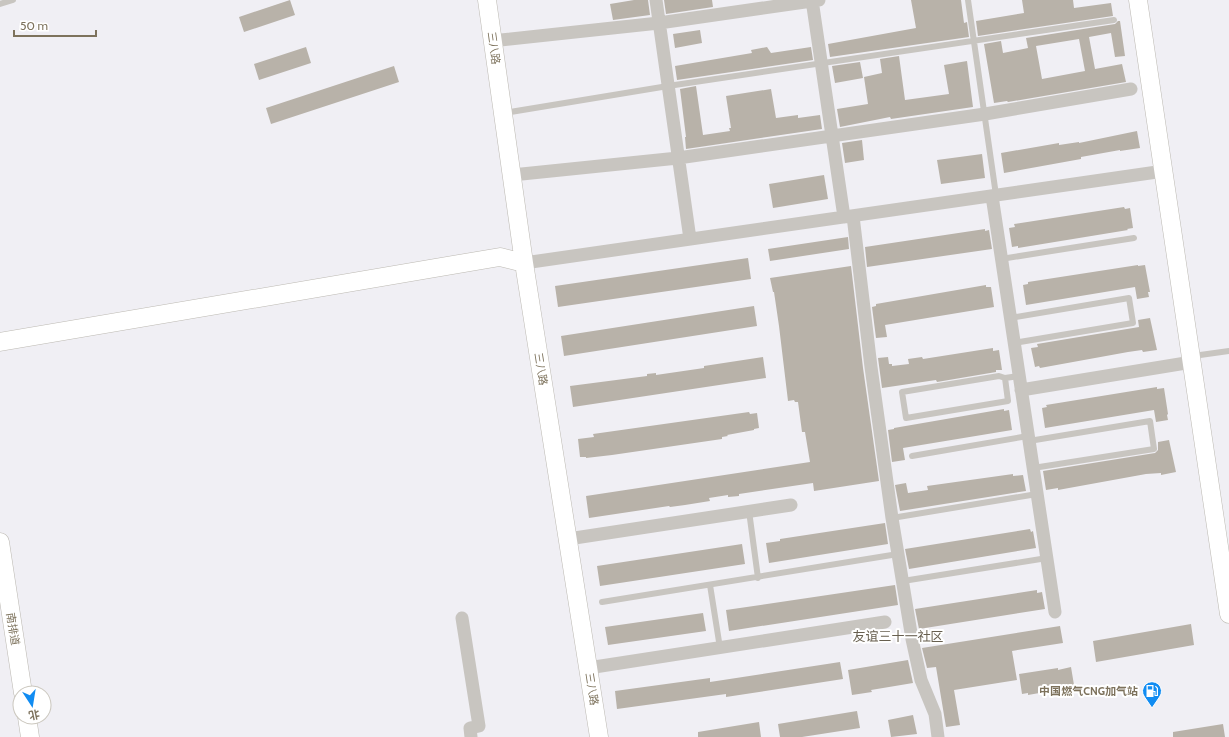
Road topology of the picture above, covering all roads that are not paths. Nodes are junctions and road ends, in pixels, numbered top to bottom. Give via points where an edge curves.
1 (13, 0) edge
2 (487, 0) edge
3 (656, 0) edge
4 (814, 0) edge
5 (968, 0) edge
6 (1138, 0) edge
7 (0, 4) edge
8 (1114, 20) dead end
9 (659, 23) junction
10 (492, 41) junction
11 (974, 41) junction
12 (821, 64) junction
13 (668, 86) junction
14 (1131, 89) dead end
15 (503, 113) junction
16 (984, 114) junction
17 (832, 136) junction
18 (678, 158) junction
19 (1164, 171) junction
20 (512, 174) junction
21 (994, 195) junction
22 (848, 216) junction
23 (1134, 238) dead end
24 (690, 239) junction
25 (1001, 259) junction
26 (524, 263) junction
27 (1010, 318) junction
28 (0, 342) edge
29 (1014, 343) junction
30 (1229, 351) edge
31 (1191, 359) junction
32 (1019, 376) junction
33 (1005, 378) junction
34 (1021, 390) junction
35 (1029, 438) junction
36 (912, 456) dead end
37 (1033, 468) junction
38 (1037, 494) junction
39 (791, 505) dead end
40 (749, 511) junction
41 (892, 518) junction
42 (568, 539) junction
43 (0, 542) edge
44 (898, 554) junction
45 (1047, 558) junction
46 (758, 578) junction
47 (902, 581) junction
48 (710, 585) junction
49 (602, 602) dead end
50 (1055, 612) dead end
51 (1229, 614) edge
52 (462, 618) dead end
53 (885, 622) dead end
54 (720, 648) junction
55 (588, 668) junction
56 (22, 685) edge
57 (28, 725) edge
58 (30, 737) edge
59 (471, 737) edge
60 (599, 737) edge
61 (938, 737) edge

1 - 7 lane
2 - 10 street, 三八路
3 - 9 street
4 - 9 street
4 - 12 street
5 - 11 lane
6 - 19 street
8 - 11 lane
9 - 10 street
9 - 13 street
10 - 15 street, 三八路
11 - 12 lane
11 - 16 lane
12 - 13 lane
12 - 17 street
13 - 15 lane
13 - 18 street
14 - 16 street
15 - 20 street, 三八路
16 - 17 street
16 - 21 lane
17 - 18 street
17 - 22 street
18 - 20 street
18 - 24 street
19 - 21 street
19 - 31 street
20 - 26 street, 三八路
21 - 22 street
21 - 25 street
22 - 24 street
22 - 41 street
23 - 25 lane
24 - 26 street
25 - 27 street
26 - 28 street via 500,257
26 - 42 street, 三八路
27 - 29 street
27 - 29 lane via 1130,298 1133,323
29 - 32 street
30 - 31 lane
31 - 34 street
31 - 51 street
32 - 33 lane
32 - 34 street
33 - 33 lane via 1000,376 902,392 906,418 1008,401
34 - 35 street
35 - 36 lane
35 - 37 street
35 - 37 lane via 1150,421 1154,449
37 - 38 street
38 - 41 lane
38 - 45 street
39 - 40 street
40 - 42 street
40 - 46 lane
41 - 44 street
42 - 55 street, 三八路
43 - 56 street, 南排道
44 - 46 lane
44 - 47 street
45 - 47 lane
45 - 50 street
46 - 48 lane
47 - 61 street via 916,665 935,714
48 - 49 lane
48 - 54 lane
52 - 59 street via 479,726 470,728
53 - 54 street
54 - 55 street
55 - 60 street, 三八路
57 - 58 street

